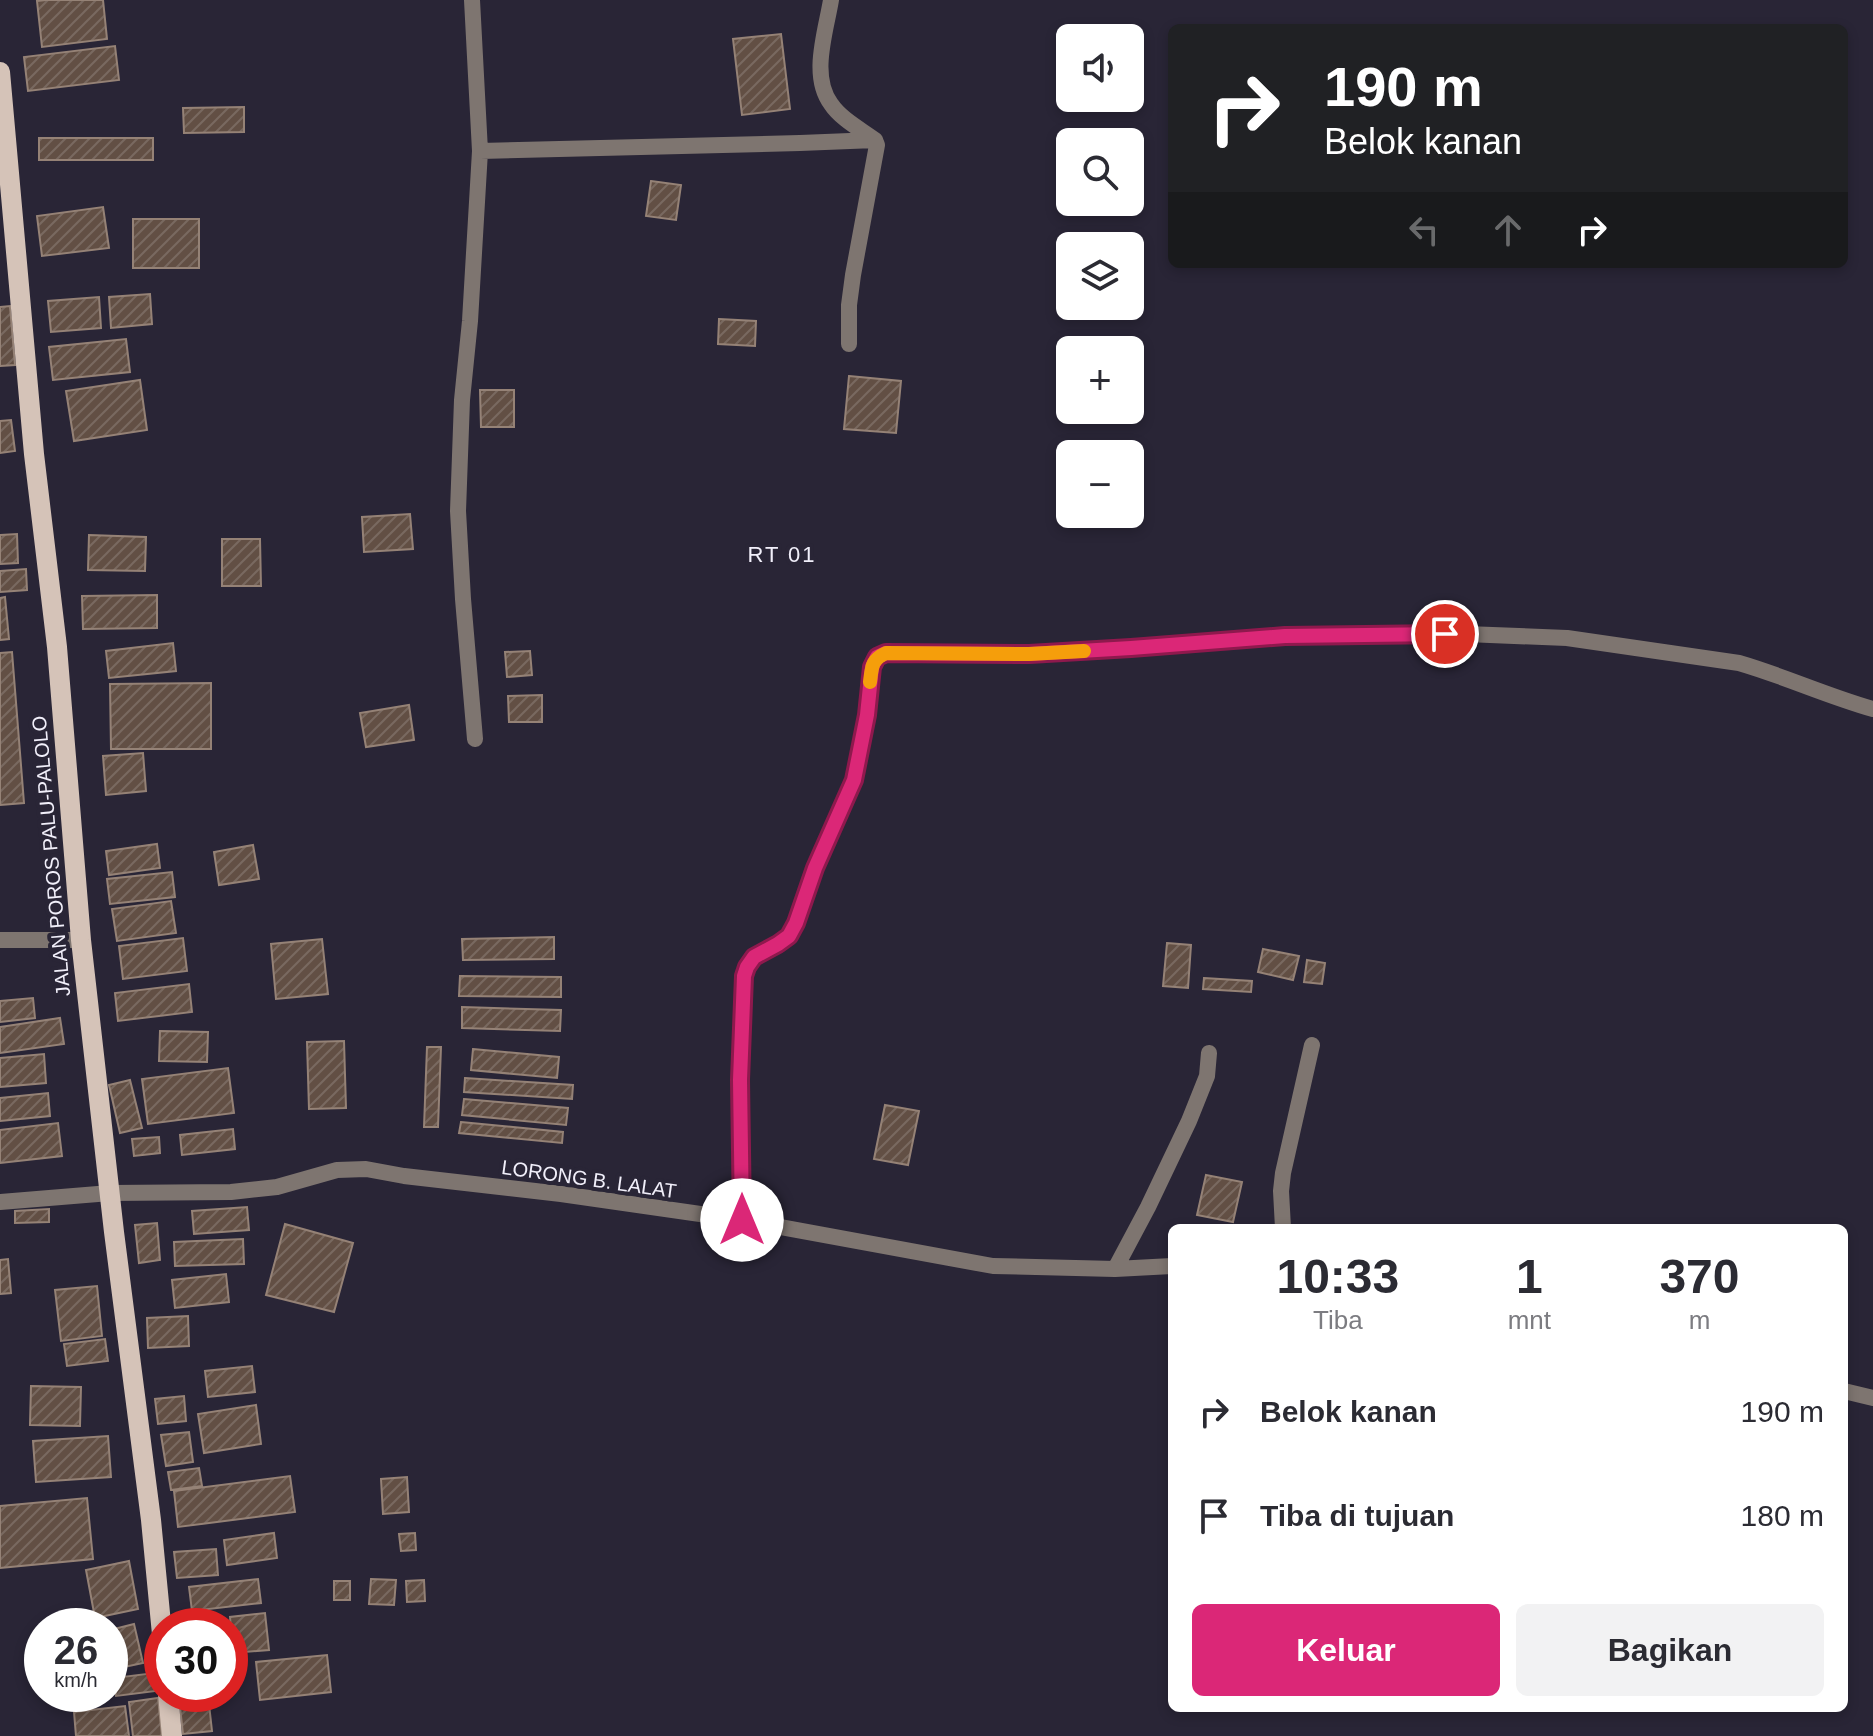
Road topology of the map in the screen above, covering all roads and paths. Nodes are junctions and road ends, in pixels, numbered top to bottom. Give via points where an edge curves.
1 (472, 0) edge
2 (831, 0) edge
3 (0, 72) edge
4 (875, 140) junction
5 (480, 151) junction
6 (849, 344) dead end
7 (1873, 709) edge
8 (475, 739) dead end
9 (0, 940) edge
10 (81, 940) junction
11 (1312, 1045) dead end
12 (1209, 1053) dead end
13 (110, 1193) junction
14 (0, 1202) edge
15 (742, 1220) junction
16 (1283, 1224) edge
17 (1168, 1266) edge
18 (1115, 1269) junction
19 (1848, 1392) edge
20 (1873, 1398) edge
21 (159, 1608) edge
22 (170, 1712) edge
23 (172, 1736) edge

1 - 5 street
2 - 4 street via 819,69 823,90 845,118
3 - 10 main road, JALAN POROS PALU-PALOLO
4 - 5 street
4 - 6 street via 849,305
5 - 8 street via 458,511
7 - 15 street via 1739,663 1528,635 1285,636 1029,654 877,657 854,780 796,923 789,936 754,957 744,976
9 - 10 street
10 - 13 main road, JALAN POROS PALU-PALOLO
11 - 16 street via 1283,1173
12 - 18 street via 1207,1076 1189,1121
13 - 14 street, LORONG B. LALAT
13 - 15 street, LORONG B. LALAT via 231,1192 366,1169
13 - 21 main road, JALAN POROS PALU-PALOLO
15 - 18 street, LORONG B. LALAT via 993,1266
17 - 18 street, LORONG B. LALAT
19 - 20 street
22 - 23 main road

